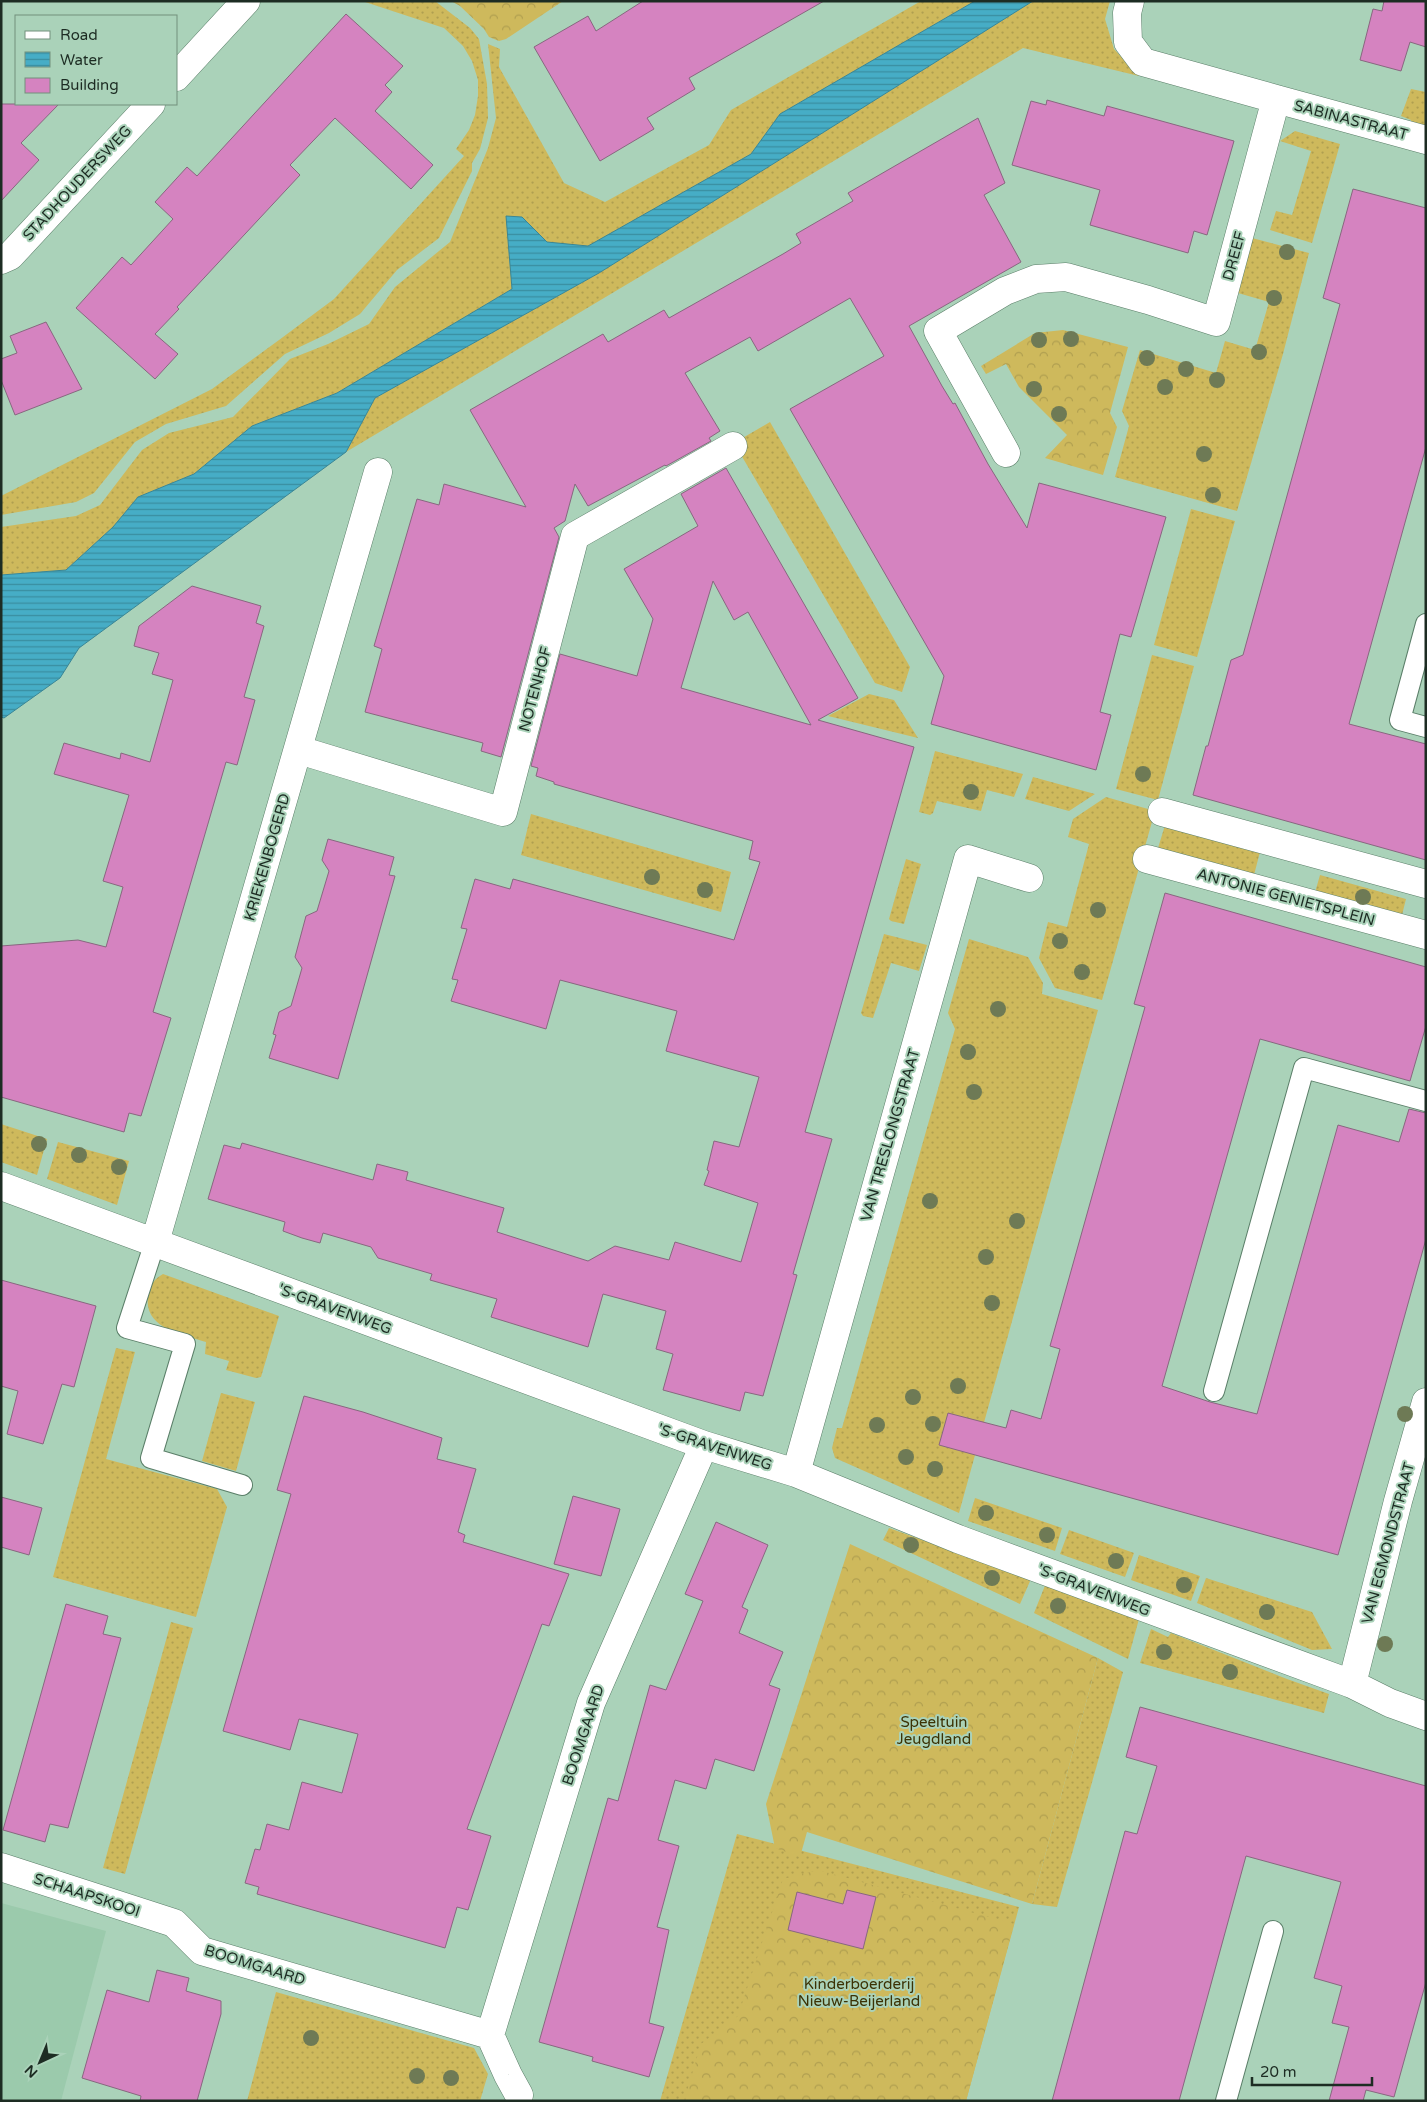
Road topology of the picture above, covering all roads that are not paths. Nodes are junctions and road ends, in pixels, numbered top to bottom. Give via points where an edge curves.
1 (246, 1) edge
2 (1130, 1) edge
3 (178, 75) edge
4 (1276, 99) junction
5 (150, 105) edge
6 (1426, 140) edge
7 (1, 260) edge
8 (733, 446) dead end
9 (1006, 453) dead end
10 (378, 472) dead end
11 (1426, 624) edge
12 (1426, 727) edge
13 (298, 750) junction
14 (1162, 812) dead end
15 (1147, 860) dead end
16 (1029, 878) dead end
17 (1426, 884) edge
18 (1426, 936) edge
19 (1426, 1101) edge
20 (1, 1186) edge
21 (155, 1242) junction
22 (1214, 1391) dead end
23 (1426, 1402) edge
24 (704, 1446) junction
25 (796, 1473) junction
26 (242, 1485) dead end
27 (1352, 1684) junction
28 (1426, 1716) edge
29 (1, 1868) edge
30 (174, 1923) joint
31 (1273, 1931) dead end
32 (490, 2034) junction
33 (519, 2095) dead end
34 (1226, 2101) edge

1 - 3 street
2 - 4 street via 1128,42 1143,62
4 - 6 street, SABINASTRAAT
4 - 9 street, DREEF via 1216,322 1066,277 1036,279 1005,291 938,331
5 - 7 street, STADHOUDERSWEG via 10,256
8 - 13 street, NOTENHOF via 575,536 503,812
10 - 13 street, KRIEKENBOGERD
11 - 12 lane via 1400,720
13 - 21 street, KRIEKENBOGERD
14 - 17 street
15 - 18 street, ANTONIE GENIETSPLEIN
16 - 25 street, VAN TRESLONGSTRAAT via 968,859
19 - 22 lane via 1304,1068
20 - 21 street, 'S-GRAVENWEG
21 - 24 street, 'S-GRAVENWEG
21 - 26 lane via 127,1328 185,1344 150,1458
23 - 27 street, VAN EGMONDSTRAAT
24 - 25 street, 'S-GRAVENWEG
24 - 32 street, BOOMGAARD via 591,1703
25 - 27 street, 'S-GRAVENWEG via 958,1540
27 - 28 street, 'S-GRAVENWEG
29 - 30 street, SCHAAPSKOOI
30 - 32 street, BOOMGAARD via 202,1951
31 - 34 lane
32 - 33 street

